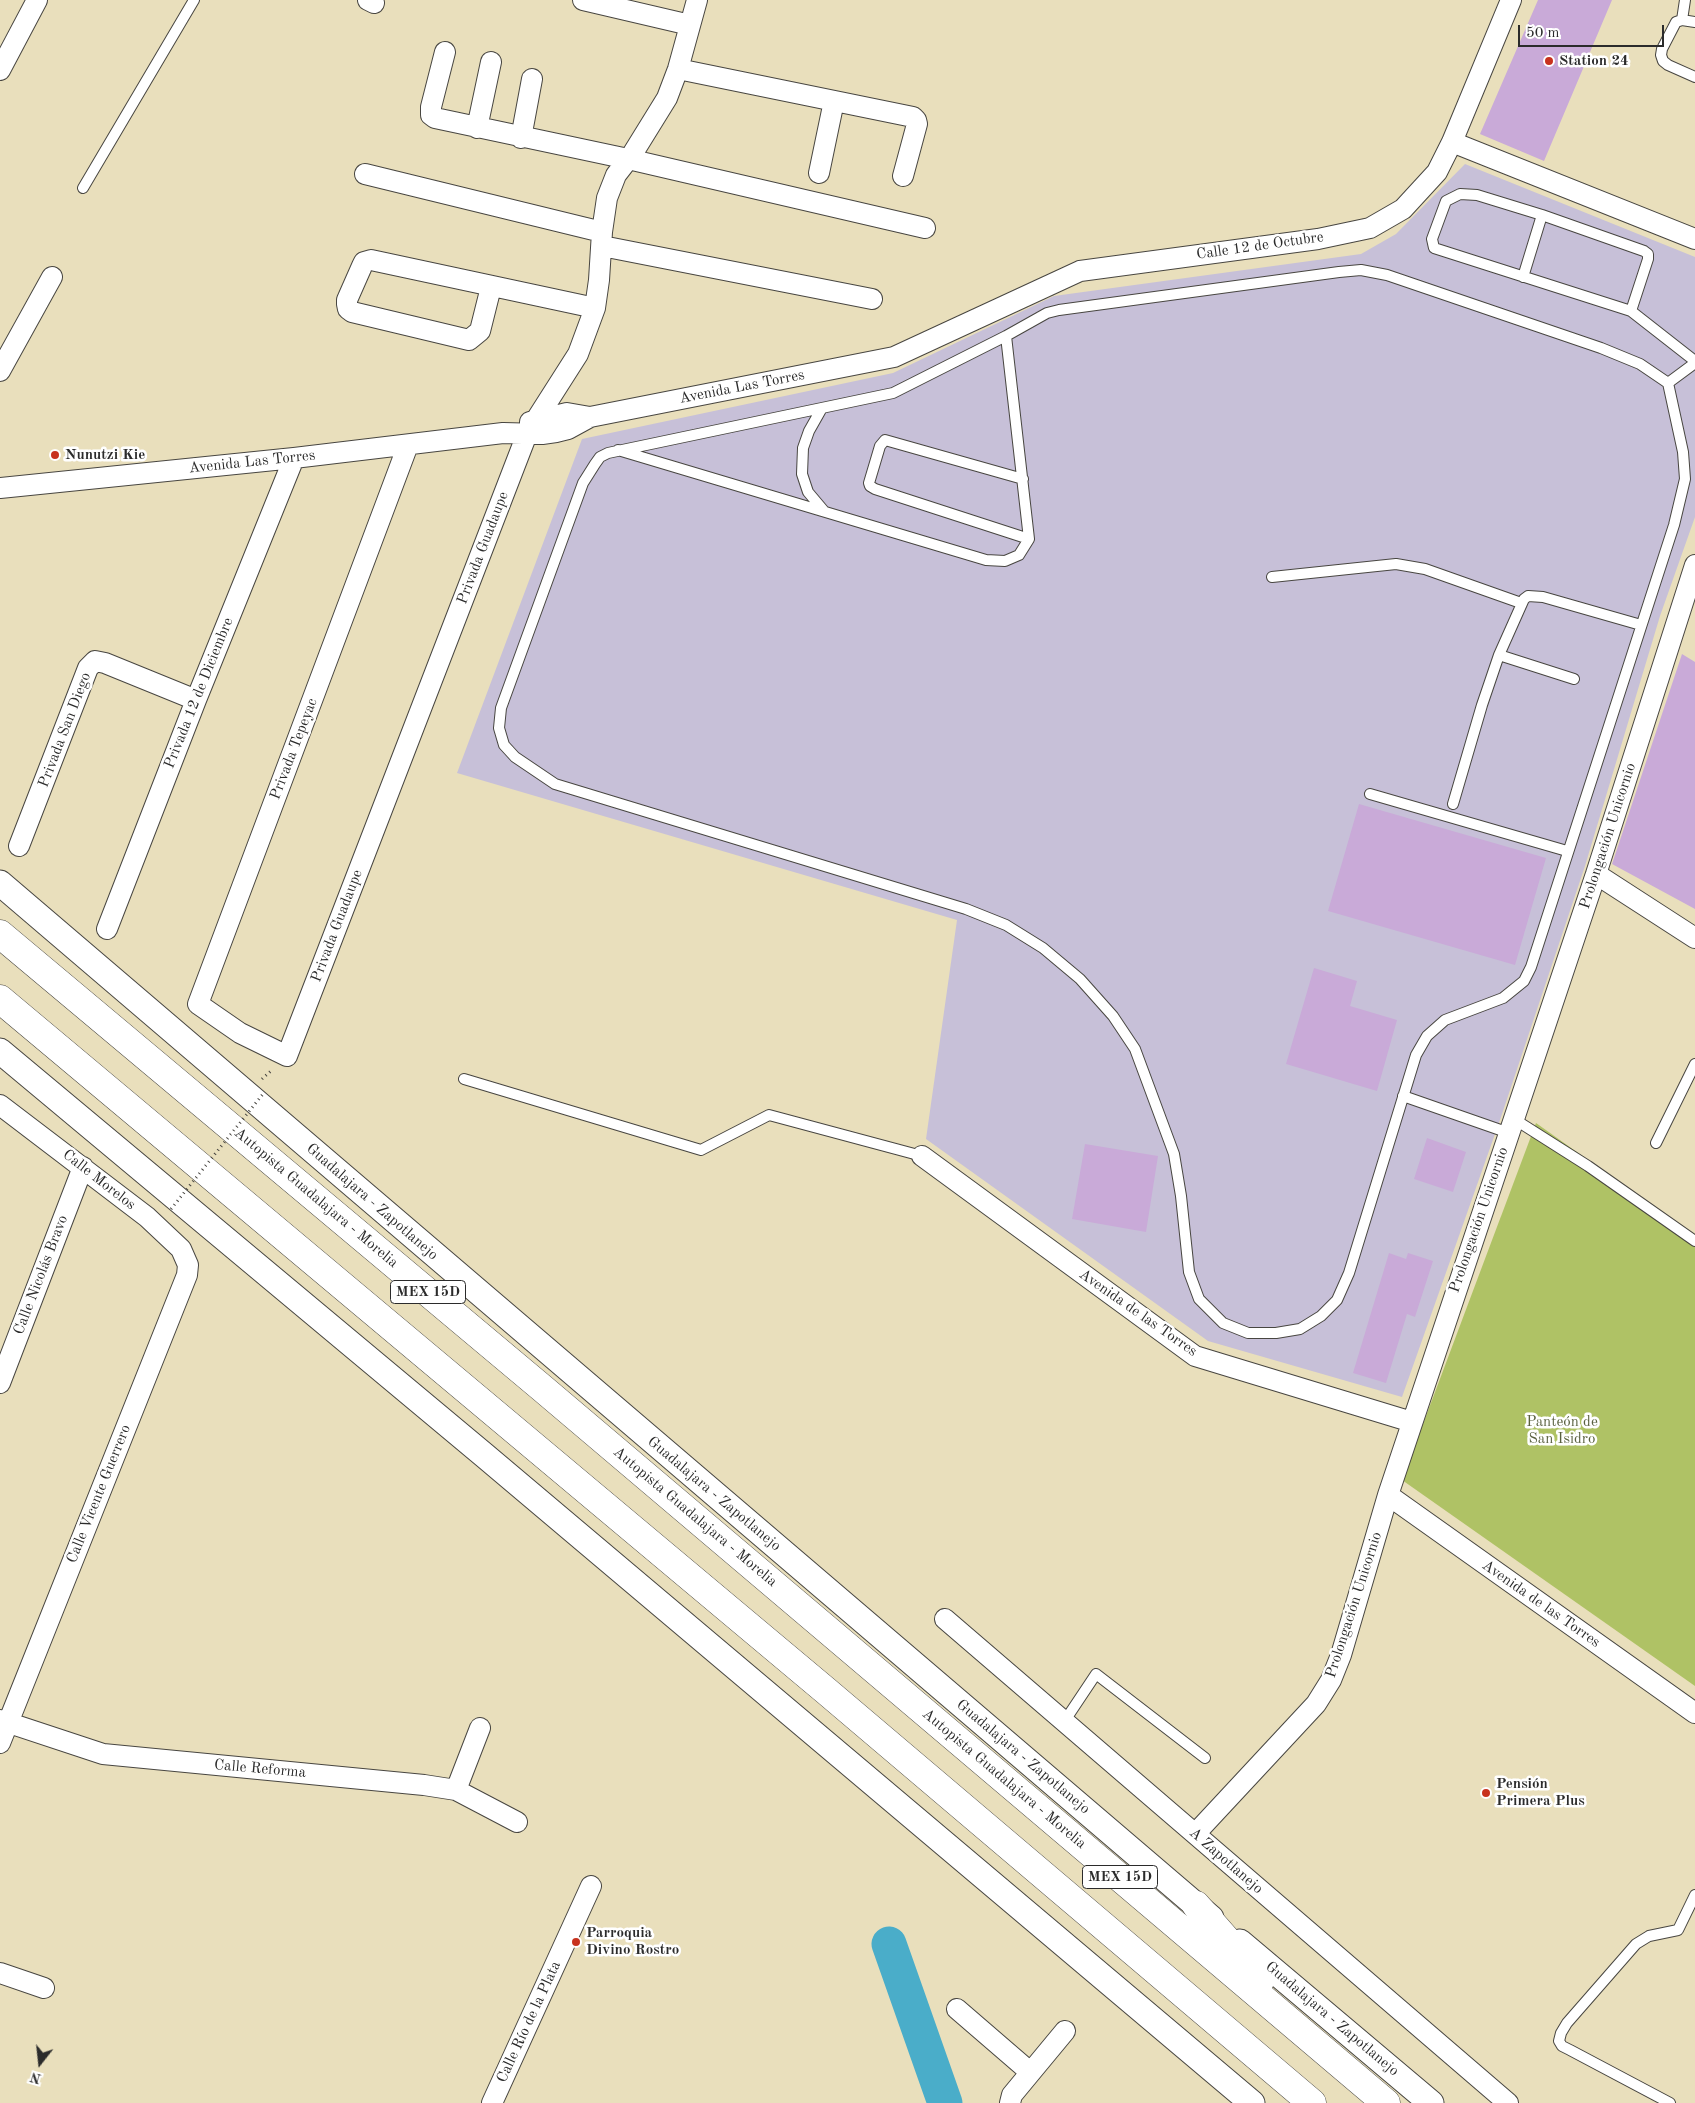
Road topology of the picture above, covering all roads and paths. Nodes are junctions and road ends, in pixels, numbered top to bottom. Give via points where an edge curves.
1 (37, 0) edge
2 (194, 0) edge
3 (583, 0) edge
4 (697, 0) edge
5 (1511, 0) edge
6 (1685, 0) edge
7 (1682, 20) junction
8 (1695, 22) edge
9 (690, 25) junction
10 (445, 52) dead end
11 (491, 62) dead end
12 (678, 69) junction
13 (0, 70) edge
14 (1695, 77) edge
15 (532, 79) dead end
16 (834, 101) junction
17 (477, 128) junction
18 (521, 138) junction
19 (1452, 142) junction
20 (628, 159) junction
21 (819, 173) dead end
22 (365, 174) dead end
23 (902, 176) dead end
24 (84, 188) dead end
25 (1542, 215) junction
26 (925, 228) dead end
27 (602, 239) junction
28 (1695, 239) edge
29 (52, 277) dead end
30 (1523, 277) junction
31 (491, 287) junction
32 (872, 299) dead end
33 (595, 308) junction
34 (1632, 311) junction
35 (1006, 336) junction
36 (894, 357) joint
37 (1695, 362) edge
38 (0, 371) edge
39 (1668, 383) junction
40 (822, 408) junction
41 (531, 427) junction
42 (408, 445) junction
43 (616, 450) junction
44 (294, 458) junction
45 (1023, 479) junction
46 (0, 488) edge
47 (825, 512) junction
48 (1030, 539) junction
49 (1695, 565) edge
50 (1272, 577) dead end
51 (1521, 603) junction
52 (1641, 625) junction
53 (1499, 655) junction
54 (1574, 680) dead end
55 (196, 700) junction
56 (1370, 794) dead end
57 (1453, 804) dead end
58 (19, 846) dead end
59 (1567, 851) junction
60 (1596, 874) junction
61 (0, 884) edge
62 (107, 929) dead end
63 (0, 934) edge
64 (1695, 938) edge
65 (0, 999) edge
66 (240, 1033) joint
67 (0, 1051) edge
68 (1695, 1064) edge
69 (464, 1079) dead end
70 (263, 1094) dead end
71 (1403, 1096) junction
72 (0, 1105) edge
73 (1511, 1126) junction
74 (1656, 1143) dead end
75 (922, 1156) joint
76 (83, 1167) junction
77 (171, 1209) dead end
78 (1695, 1241) edge
79 (188, 1265) joint
80 (0, 1383) edge
81 (1412, 1422) junction
82 (1388, 1495) junction
83 (945, 1618) dead end
84 (1695, 1713) edge
85 (4, 1721) edge
86 (1064, 1722) junction
87 (480, 1728) dead end
88 (0, 1743) edge
89 (1205, 1758) dead end
90 (456, 1790) junction
91 (517, 1822) dead end
92 (1195, 1834) junction
93 (591, 1886) dead end
94 (1695, 1895) edge
95 (1196, 1905) junction
96 (0, 1973) edge
97 (44, 1988) dead end
98 (957, 2009) dead end
99 (1064, 2031) dead end
100 (1323, 2050) junction
101 (1030, 2072) junction
102 (492, 2103) edge
103 (1010, 2103) edge
104 (1252, 2103) edge
105 (1312, 2103) edge
106 (1386, 2103) edge
107 (1431, 2103) edge
108 (1508, 2103) edge
109 (1670, 2103) edge

1 - 13 street
2 - 24 lane
3 - 9 street
4 - 9 street, Privada Guadaupe
5 - 19 street, Calle 12 de Octubre
6 - 7 lane
7 - 8 lane
7 - 14 lane via 1673,26 1661,55 1668,65
9 - 12 street, Privada Guadaupe
10 - 17 street via 431,115
11 - 17 street
12 - 16 street
12 - 20 street, Privada Guadaupe via 667,98
15 - 18 street
16 - 21 street
16 - 23 street via 908,115 916,120
17 - 18 street
18 - 20 street
19 - 28 street
19 - 36 street, Calle 12 de Octubre via 1437,172 1403,209 1370,228 1318,239 1080,271
20 - 26 street
20 - 27 street, Privada Guadaupe via 616,175 607,198
22 - 27 street
25 - 30 lane
25 - 30 lane via 1477,195 1460,194 1446,201 1432,240 1437,250
25 - 34 lane via 1648,254
27 - 32 street
27 - 33 street, Privada Guadaupe
29 - 38 street
30 - 34 lane
31 - 31 street via 480,331 469,340 356,313 348,309 347,304 364,262 371,260
31 - 33 street
33 - 41 street, Privada Guadaupe via 578,354
34 - 37 lane
35 - 39 lane via 1047,313 1059,310 1361,270 1387,275 1601,348 1640,364
35 - 40 lane via 893,393
35 - 45 lane
36 - 41 street, Avenida Las Torres via 590,417 567,413
37 - 39 lane
39 - 52 lane via 1683,452 1685,479 1674,525
40 - 43 lane
40 - 47 lane via 803,448 802,474 808,492
41 - 42 street, Avenida Las Torres
41 - 66 street, Privada Guadaupe via 287,1056
42 - 44 street, Avenida Las Torres
42 - 66 street, Privada Tepeyac via 198,1004
43 - 47 lane
43 - 71 lane via 600,457 583,483 501,708 499,728 504,745 514,757 555,784 966,909 1006,925 1044,948 1080,979 1113,1016 1135,1049 1174,1154 1189,1272 1199,1299 1223,1323 1248,1333 1300,1329 1338,1300 1350,1273
44 - 46 street, Avenida Las Torres
44 - 55 street, Privada 12 de Diciembre
45 - 48 lane
45 - 48 lane via 885,440 880,446 869,483 875,489
47 - 48 lane via 996,562 1019,555
49 - 60 street, Prolongación Unicornio
50 - 51 lane via 1396,564 1424,569
51 - 52 lane via 1528,596 1543,597
51 - 53 lane
52 - 59 lane
53 - 54 lane
53 - 57 lane
55 - 58 street, Privada San Diego via 105,662 95,661 88,668
55 - 62 street, Privada 12 de Diciembre
56 - 59 lane
59 - 71 lane via 1524,981 1503,998 1445,1020 1426,1036 1416,1055
60 - 64 street
60 - 73 street, Prolongación Unicornio
61 - 95 street, Guadalajara - Zapotlanejo
63 - 100 highway, Autopista Guadalajara - Morelia / MEX 15D
65 - 105 highway, MEX 15D
67 - 104 street
68 - 74 lane
69 - 75 lane via 701,1150 769,1114
70 - 77 path, bridge
71 - 73 lane
72 - 76 street, Calle Morelos
73 - 78 lane via 1588,1166
73 - 81 street, Prolongación Unicornio
75 - 81 street, Avenida de las Torres via 1194,1356
76 - 79 street, Calle Morelos via 147,1217 181,1249
76 - 80 street, Calle Nicolás Bravo
79 - 85 street, Calle Vicente Guerrero
81 - 82 street, Prolongación Unicornio
82 - 84 street, Avenida de las Torres
82 - 92 street, Prolongación Unicornio via 1331,1680 1316,1704
83 - 86 street, A Zapotlanejo
85 - 88 street, Calle Vicente Guerrero
85 - 90 street, Calle Reforma via 103,1754
86 - 89 lane via 1096,1674
86 - 92 street, A Zapotlanejo
87 - 90 street
90 - 91 street, Calle Reforma
92 - 108 street, A Zapotlanejo
93 - 102 street, Calle Río de la Plata
94 - 109 lane via 1678,1930 1648,1936 1636,1944 1567,2023 1559,2041 1562,2046
95 - 100 highway
95 - 107 street, Guadalajara - Zapotlanejo
96 - 97 street
98 - 101 street
99 - 101 street
100 - 106 highway, Autopista Guadalajara - Morelia / MEX 15D
101 - 103 street via 1012,2095

